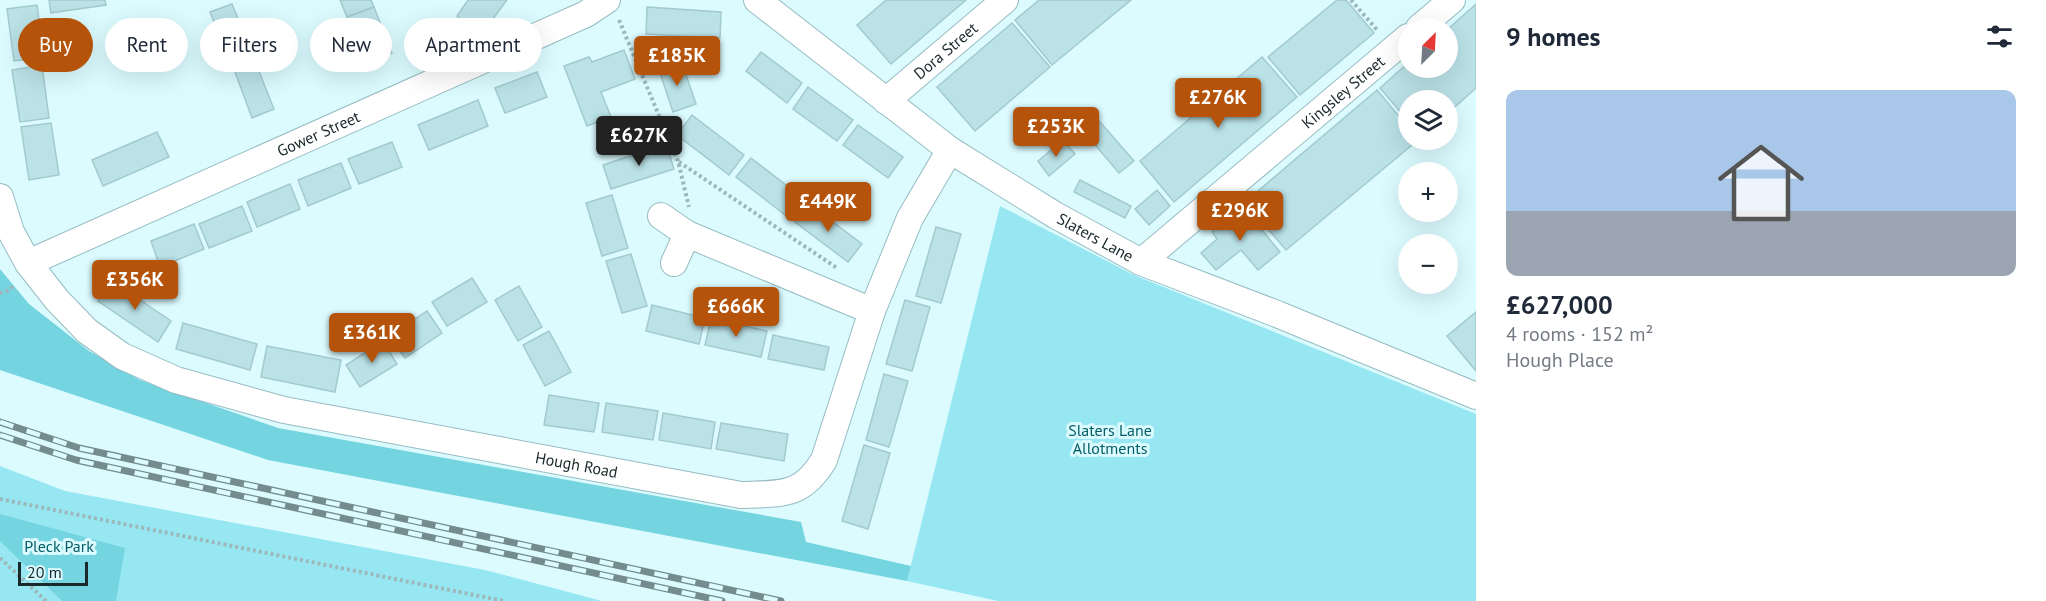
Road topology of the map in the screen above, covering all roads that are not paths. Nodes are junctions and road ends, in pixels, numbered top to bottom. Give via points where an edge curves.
1 (757, 0) edge
2 (1005, 0) edge
3 (1452, 0) edge
4 (611, 5) edge
5 (1431, 18) edge
6 (1398, 46) edge
7 (886, 101) junction
8 (950, 150) junction
9 (0, 197) edge
10 (661, 216) dead end
11 (687, 234) junction
12 (1141, 262) junction
13 (28, 263) junction
14 (674, 263) dead end
15 (872, 311) junction
16 (1476, 396) edge

1 - 7 street, Slaters Lane
2 - 7 street, Dora Street
3 - 5 street
4 - 13 street, Gower Street
6 - 12 street, Kingsley Street
7 - 8 street, Slaters Lane
8 - 12 street, Slaters Lane
8 - 15 street, Hough Road via 910,218
9 - 13 street, Hough Road via 11,232
10 - 11 street
11 - 14 street
11 - 15 street
12 - 16 street, Slaters Lane
13 - 15 street, Hough Road via 87,331 122,356 176,380 284,410 741,495 788,493 816,474 830,447

